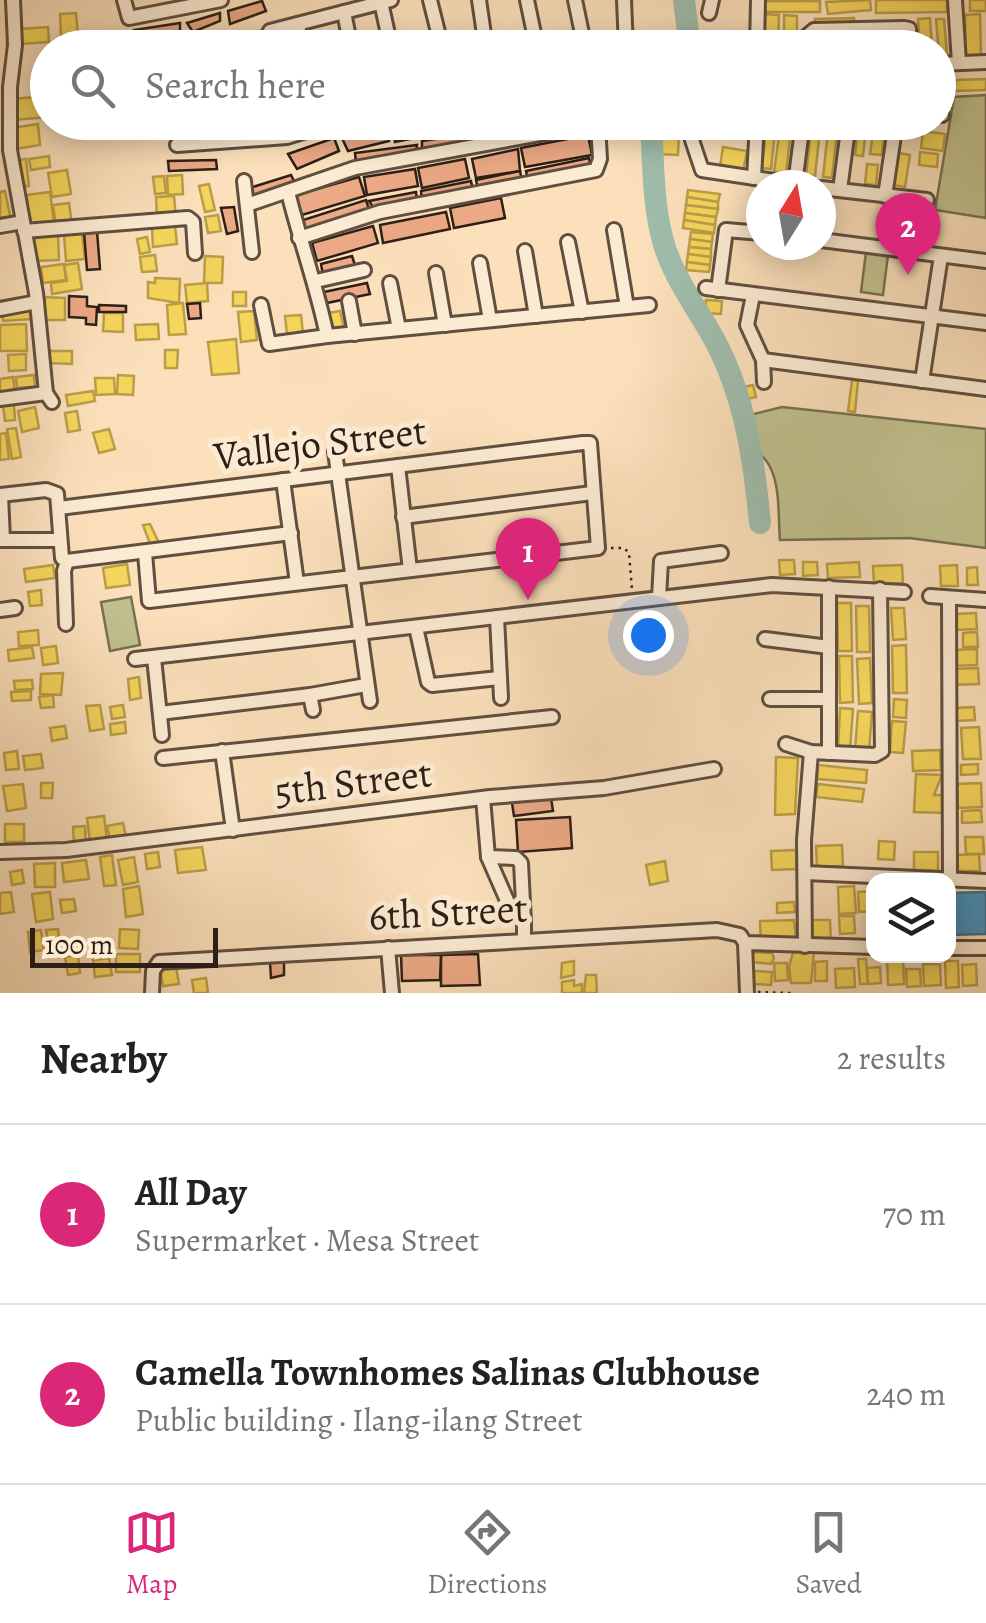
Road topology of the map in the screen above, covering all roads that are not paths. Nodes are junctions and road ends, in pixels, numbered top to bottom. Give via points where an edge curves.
1 (13, 0) edge
2 (124, 0) edge
3 (221, 0) edge
4 (430, 0) edge
5 (479, 0) edge
6 (527, 0) edge
7 (576, 0) edge
8 (624, 0) edge
9 (758, 0) edge
10 (955, 0) edge
11 (386, 1) edge
12 (344, 12) junction
13 (298, 24) junction
14 (274, 30) edge
15 (299, 30) edge
16 (347, 30) edge
17 (389, 30) edge
18 (438, 30) edge
19 (483, 30) edge
20 (533, 30) edge
21 (581, 30) edge
22 (625, 30) edge
23 (757, 30) edge
24 (814, 30) edge
25 (909, 30) edge
26 (986, 62) edge
27 (956, 63) edge
28 (959, 63) junction
29 (244, 140) edge
30 (509, 140) edge
31 (601, 140) edge
32 (692, 140) edge
33 (756, 140) edge
34 (802, 140) edge
35 (847, 140) edge
36 (893, 140) edge
37 (217, 142) joint
38 (176, 145) dead end
39 (754, 170) edge
40 (799, 170) edge
41 (746, 177) edge
42 (244, 180) dead end
43 (836, 190) edge
44 (840, 190) junction
45 (288, 192) junction
46 (885, 196) junction
47 (927, 200) dead end
48 (246, 205) junction
49 (0, 226) edge
50 (24, 226) junction
51 (614, 230) dead end
52 (746, 232) edge
53 (299, 238) junction
54 (568, 242) dead end
55 (836, 242) edge
56 (525, 251) dead end
57 (194, 252) dead end
58 (252, 252) dead end
59 (941, 256) junction
60 (986, 261) edge
61 (480, 263) dead end
62 (364, 270) dead end
63 (436, 272) dead end
64 (316, 281) junction
65 (390, 283) dead end
66 (752, 295) junction
67 (349, 301) dead end
68 (37, 302) junction
69 (261, 305) dead end
70 (649, 305) dead end
71 (627, 307) junction
72 (0, 309) edge
73 (582, 312) junction
74 (536, 316) junction
75 (931, 316) junction
76 (490, 320) junction
77 (986, 323) edge
78 (445, 325) junction
79 (400, 329) junction
80 (355, 334) junction
81 (327, 336) junction
82 (763, 360) junction
83 (922, 380) junction
84 (764, 382) dead end
85 (986, 389) edge
86 (0, 399) edge
87 (336, 452) dead end
88 (398, 466) junction
89 (340, 473) junction
90 (283, 480) junction
91 (592, 493) junction
92 (0, 495) edge
93 (58, 508) junction
94 (403, 517) junction
95 (291, 532) junction
96 (1, 540) edge
97 (58, 540) junction
98 (145, 553) junction
99 (720, 553) dead end
100 (67, 561) junction
101 (410, 570) junction
102 (352, 577) junction
103 (297, 583) junction
104 (829, 587) junction
105 (880, 589) junction
106 (904, 592) dead end
107 (930, 596) dead end
108 (659, 598) junction
109 (949, 598) junction
110 (986, 600) edge
111 (15, 608) dead end
112 (0, 610) edge
113 (497, 618) junction
114 (66, 624) dead end
115 (416, 627) junction
116 (360, 634) junction
117 (766, 638) dead end
118 (829, 647) junction
119 (154, 658) junction
120 (135, 659) dead end
121 (498, 678) junction
122 (366, 685) junction
123 (501, 698) dead end
124 (770, 699) dead end
125 (829, 700) junction
126 (370, 702) dead end
127 (160, 713) junction
128 (552, 717) dead end
129 (162, 735) dead end
130 (786, 744) dead end
131 (222, 751) junction
132 (811, 752) junction
133 (830, 753) junction
134 (163, 758) dead end
135 (714, 769) dead end
136 (483, 798) junction
137 (232, 830) junction
138 (0, 852) edge
139 (488, 856) junction
140 (805, 873) junction
141 (950, 873) edge
142 (866, 876) edge
143 (956, 879) edge
144 (986, 881) edge
145 (524, 922) junction
146 (524, 940) junction
147 (745, 943) junction
148 (805, 946) junction
149 (866, 947) edge
150 (388, 948) junction
151 (956, 948) edge
152 (986, 948) edge
153 (748, 992) edge
154 (152, 993) edge
155 (392, 993) edge

1 - 50 street via 10,150
2 - 3 street via 129,18
4 - 18 street
5 - 19 street
6 - 20 street
7 - 21 street
8 - 22 street
9 - 23 street
10 - 28 street
11 - 12 street
11 - 17 street
12 - 13 street
12 - 16 street
13 - 14 street
13 - 15 street
24 - 25 street
26 - 28 street
27 - 28 street
29 - 37 street
30 - 45 street via 356,168
31 - 53 street via 596,170 380,212
32 - 41 street via 702,170
33 - 39 street
34 - 40 street
35 - 44 street
36 - 46 street
37 - 38 street
42 - 48 street
43 - 44 street
44 - 46 street
45 - 48 street
45 - 53 street
46 - 47 street
48 - 58 street
49 - 50 street
50 - 57 street via 188,218
50 - 68 street
51 - 71 street
52 - 66 street via 726,230 712,289
53 - 64 street
54 - 73 street
55 - 59 street
56 - 74 street
59 - 60 street
59 - 75 street
61 - 76 street
62 - 64 street
63 - 78 street
64 - 81 street
65 - 79 street
66 - 75 street
66 - 82 street via 747,325
67 - 80 street
68 - 72 street
68 - 86 street via 49,398
69 - 81 street via 270,344
70 - 71 street
71 - 73 street
73 - 74 street
74 - 76 street
75 - 77 street
75 - 83 street
76 - 78 street
78 - 79 street
79 - 80 street
80 - 81 street
82 - 83 street
82 - 84 street
83 - 85 street
87 - 89 street
88 - 89 street, Vallejo Street
88 - 91 street, Vallejo Street via 590,444
88 - 94 street
89 - 90 street, Vallejo Street
89 - 102 street
90 - 93 street, Vallejo Street
90 - 95 street
91 - 94 street
91 - 101 street via 598,548
92 - 93 street via 53,491
92 - 96 street
93 - 97 street
94 - 101 street
95 - 98 street
95 - 103 street
96 - 97 street
97 - 100 street
98 - 100 street
98 - 103 street via 149,601
99 - 108 street via 661,562
100 - 114 street
101 - 102 street
102 - 103 street
102 - 116 street
104 - 105 street
104 - 108 street
104 - 118 street
105 - 106 street
105 - 133 street via 882,751
107 - 109 street
108 - 113 street
109 - 110 street
109 - 141 street
111 - 112 street
113 - 115 street
113 - 121 street
115 - 116 street
115 - 121 street via 428,682
116 - 119 street
116 - 122 street
117 - 118 street
118 - 125 street
119 - 120 street
119 - 127 street
121 - 123 street
122 - 126 street
122 - 127 street via 311,703
124 - 125 street
125 - 133 street
127 - 129 street
128 - 131 street
130 - 132 street
131 - 134 street
131 - 137 street
132 - 133 street
132 - 140 street
135 - 136 street, 5th Street via 604,788
136 - 137 street, 5th Street
136 - 139 street
137 - 138 street, 5th Street
139 - 145 street via 509,905
139 - 145 street via 521,863
140 - 142 street
140 - 148 street
143 - 144 street
145 - 146 street
146 - 147 street, 6th Street via 717,930 740,935
146 - 150 street, 6th Street
147 - 148 street, 6th Street
147 - 153 street
148 - 149 street, 6th Street
150 - 154 street, 6th Street via 159,962
150 - 155 street
151 - 152 street

